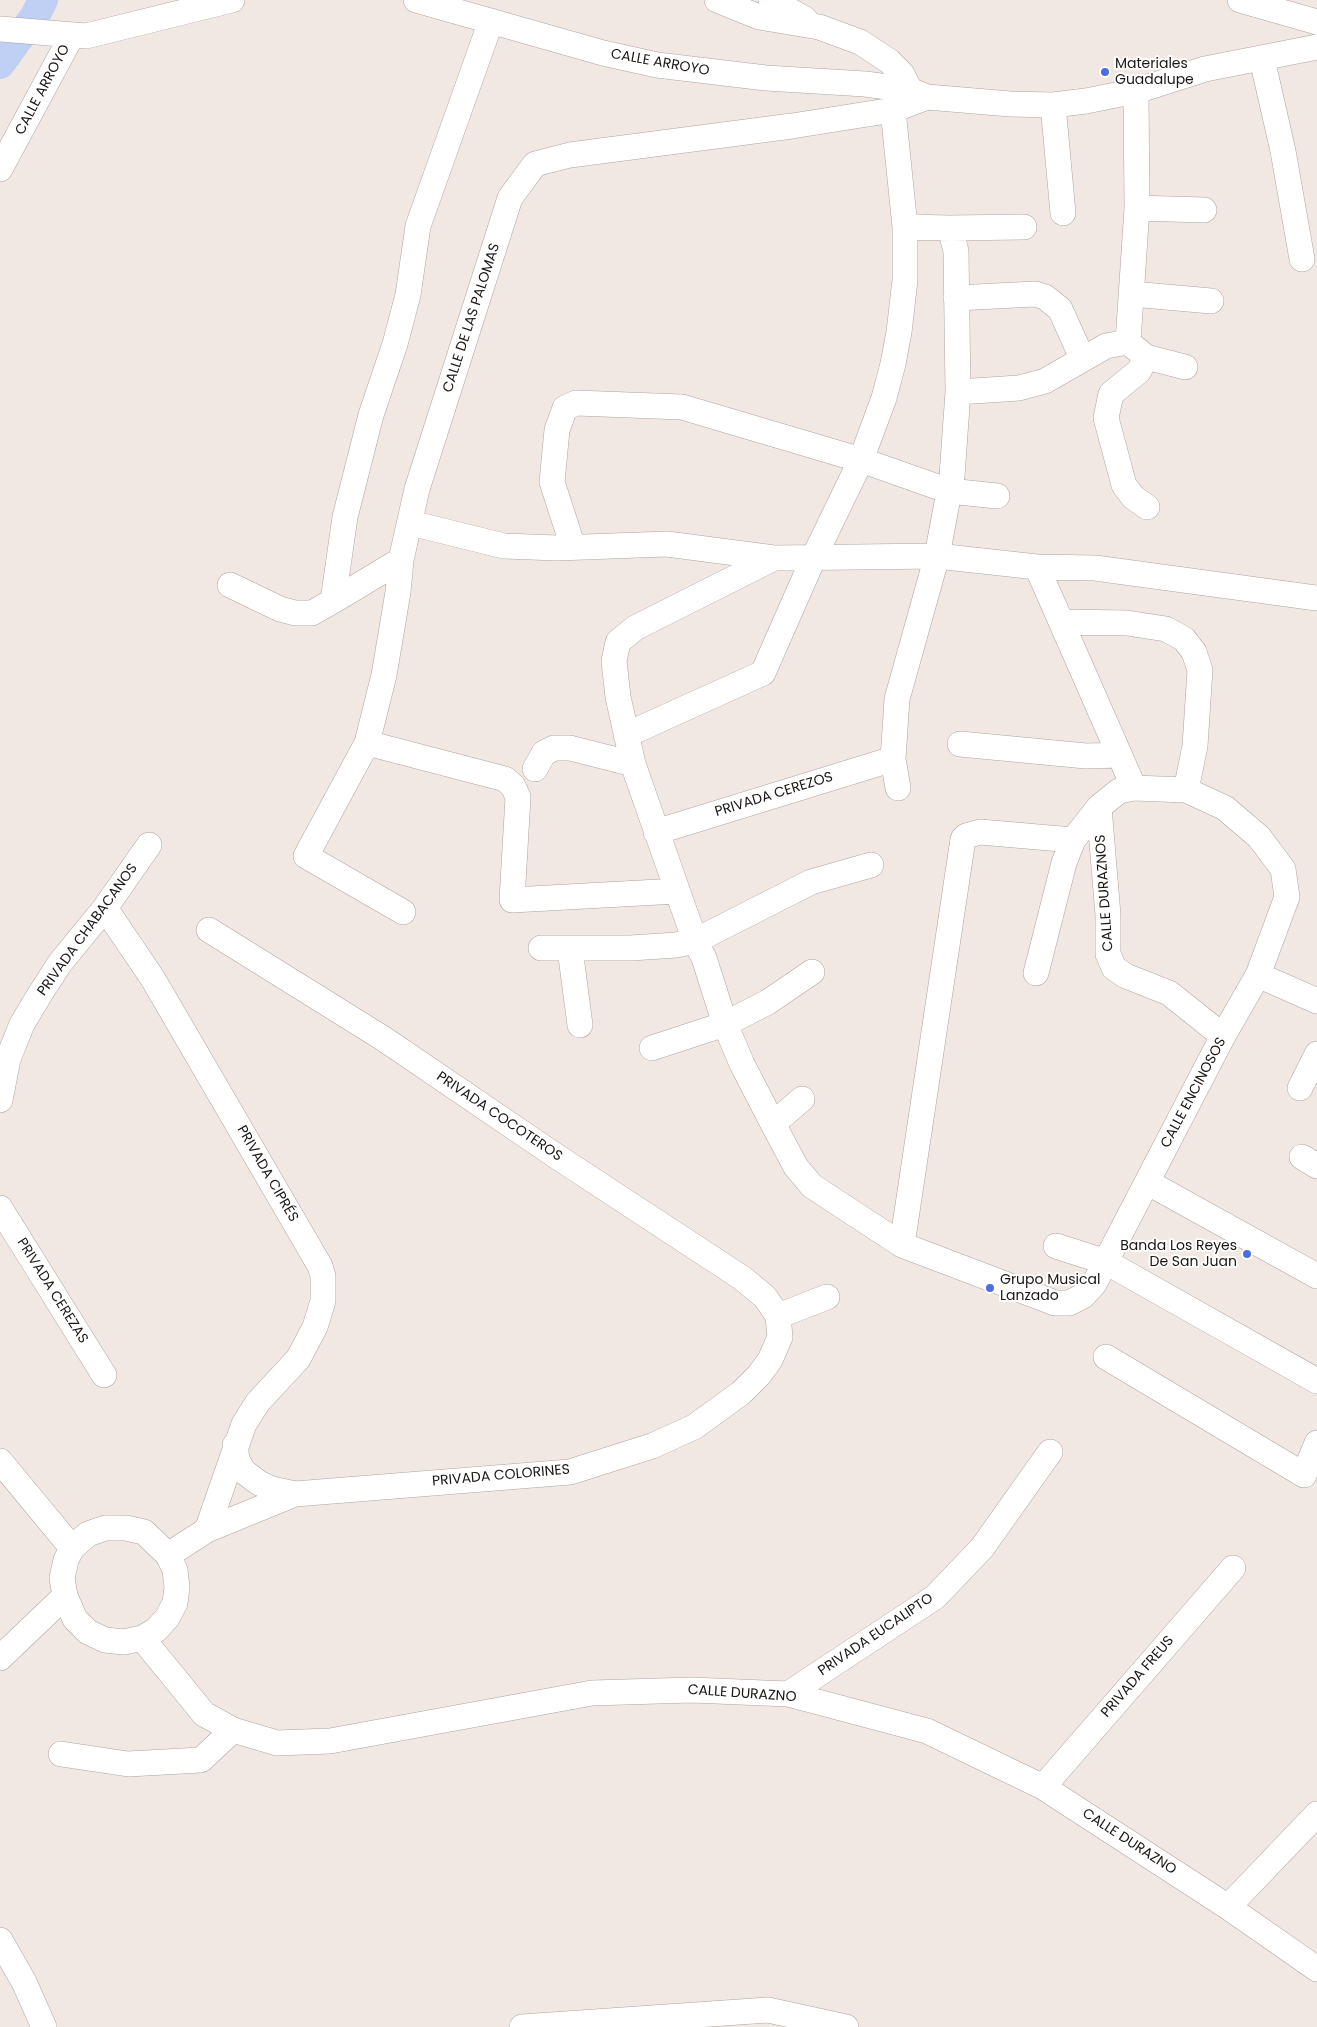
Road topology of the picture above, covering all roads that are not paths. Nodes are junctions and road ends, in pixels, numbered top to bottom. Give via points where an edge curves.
1 (232, 0) edge
2 (416, 0) edge
3 (717, 0) edge
4 (771, 0) edge
5 (1240, 0) edge
6 (491, 21) junction
7 (1317, 22) edge
8 (819, 26) junction
9 (0, 29) edge
10 (61, 36) junction
11 (1317, 47) edge
12 (1262, 59) junction
13 (1136, 91) junction
14 (918, 93) junction
15 (1054, 105) junction
16 (894, 110) junction
17 (0, 169) edge
18 (1138, 208) junction
19 (1204, 210) dead end
20 (1063, 213) dead end
21 (906, 227) junction
22 (1024, 227) dead end
23 (950, 228) junction
24 (1302, 259) dead end
25 (1132, 294) junction
26 (956, 298) junction
27 (1211, 301) dead end
28 (1137, 350) junction
29 (1082, 358) junction
30 (1185, 367) dead end
31 (958, 392) junction
32 (861, 460) junction
33 (949, 491) junction
34 (997, 496) dead end
35 (1147, 507) dead end
36 (411, 523) junction
37 (573, 547) junction
38 (937, 556) junction
39 (774, 558) junction
40 (813, 559) junction
41 (401, 560) junction
42 (1037, 567) junction
43 (230, 585) dead end
44 (1317, 598) edge
45 (333, 601) junction
46 (1063, 622) junction
47 (626, 735) junction
48 (367, 743) junction
49 (960, 744) dead end
50 (1119, 755) junction
51 (893, 759) junction
52 (633, 764) junction
53 (535, 769) dead end
54 (898, 788) dead end
55 (1134, 788) junction
56 (1186, 790) junction
57 (1099, 807) junction
58 (656, 832) junction
59 (1073, 840) junction
60 (149, 845) dead end
61 (871, 865) dead end
62 (677, 890) junction
63 (105, 908) junction
64 (403, 912) dead end
65 (209, 930) dead end
66 (695, 941) junction
67 (541, 948) dead end
68 (570, 949) junction
69 (812, 972) dead end
70 (1036, 973) dead end
71 (1258, 975) junction
72 (1317, 1001) edge
73 (726, 1024) junction
74 (580, 1025) dead end
75 (1223, 1036) junction
76 (652, 1048) dead end
77 (1317, 1054) edge
78 (1300, 1088) dead end
79 (802, 1099) dead end
80 (0, 1100) edge
81 (773, 1124) junction
82 (1147, 1182) junction
83 (0, 1208) edge
84 (902, 1245) junction
85 (1056, 1246) dead end
86 (1106, 1262) junction
87 (1317, 1276) edge
88 (827, 1297) dead end
89 (778, 1316) junction
90 (1106, 1357) dead end
91 (104, 1375) dead end
92 (1317, 1381) edge
93 (1317, 1443) edge
94 (235, 1445) junction
95 (1050, 1452) dead end
96 (0, 1461) edge
97 (295, 1494) junction
98 (207, 1530) junction
99 (72, 1548) junction
100 (168, 1555) junction
101 (1234, 1568) dead end
102 (65, 1596) junction
103 (142, 1638) junction
104 (0, 1658) edge
105 (788, 1694) junction
106 (232, 1730) junction
107 (61, 1754) dead end
108 (1043, 1787) junction
109 (1317, 1814) edge
110 (1228, 1907) junction
111 (0, 1940) edge
112 (1317, 1969) edge
113 (708, 2020) edge
114 (665, 2022) edge
115 (44, 2027) edge
116 (522, 2027) edge
117 (846, 2027) edge

1 - 10 street, CALLE ARROYO via 100,34
2 - 6 street, CALLE ARROYO
3 - 8 street via 759,17
4 - 8 street
5 - 7 street
6 - 14 street, CALLE ARROYO via 603,53 680,69 865,84
6 - 45 street via 418,226 408,295 371,415 345,517
8 - 14 street via 860,42 889,61
9 - 10 street
10 - 17 street, CALLE ARROYO
11 - 12 street, CALLE ARROYO
12 - 13 street, CALLE ARROYO via 1205,68
12 - 24 street via 1283,151
13 - 15 street, CALLE ARROYO
13 - 18 street
14 - 15 street, CALLE ARROYO via 1010,104
14 - 16 street, CALLE DE LAS PALOMAS
15 - 20 street
16 - 21 street
16 - 36 street, CALLE DE LAS PALOMAS via 570,155 534,164 510,198 418,489
18 - 19 street
18 - 25 street
21 - 23 street
21 - 32 street via 900,332 884,398
22 - 23 street
23 - 26 street via 956,251
25 - 27 street
25 - 28 street
26 - 29 street via 1035,294 1045,297 1060,310
26 - 31 street
28 - 29 street via 1106,346
28 - 30 street
28 - 35 street via 1139,371 1111,394 1106,418 1124,485
29 - 31 street via 1045,381 1019,388
31 - 33 street
32 - 33 street
32 - 37 street via 682,407 576,403 565,408 557,430 552,482
32 - 40 street
33 - 34 street
33 - 38 street
36 - 37 street via 504,546
36 - 41 street, CALLE DE LAS PALOMAS
37 - 39 street via 667,544
38 - 40 street
38 - 42 street
38 - 51 street via 897,699
39 - 40 street
39 - 47 street, CALLE ENCINOSOS via 622,637 615,648 614,661
40 - 47 street via 763,673
41 - 45 street
41 - 48 street, CALLE DE LAS PALOMAS via 384,675
42 - 44 street via 1095,568
42 - 46 street
43 - 45 street via 280,610 296,613 312,612
46 - 50 street
46 - 56 street via 1127,623 1166,629 1184,639 1194,652 1200,670 1199,689 1195,746
47 - 52 street, CALLE ENCINOSOS
48 - 62 street via 505,779 514,786 518,797 512,900
48 - 64 street, CALLE DE LAS PALOMAS via 306,856
49 - 50 street via 1086,756
50 - 55 street
51 - 54 street
51 - 58 street, PRIVADA CEREZOS
52 - 53 street via 570,748 554,748 544,753
52 - 58 street, CALLE ENCINOSOS
55 - 56 street, CALLE ENCINOSOS
55 - 57 street via 1119,792
56 - 71 street, CALLE ENCINOSOS via 1225,808 1259,837 1283,869 1287,897
57 - 59 street
57 - 75 street, CALLE DURAZNOS via 1108,954 1114,968 1169,994
58 - 62 street, CALLE ENCINOSOS
59 - 70 street via 1064,863
59 - 84 street via 980,832 966,836 961,845
60 - 63 street, PRIVADA CHABACANOS
61 - 66 street via 811,882
62 - 66 street, CALLE ENCINOSOS
63 - 80 street, PRIVADA CHABACANOS via 60,963 22,1024 8,1058
63 - 94 street, PRIVADA CIPRÉS via 153,979 323,1276 321,1314 308,1341 298,1359 258,1402
65 - 89 street, PRIVADA COCOTEROS via 384,1039 742,1278 765,1297
66 - 68 street via 640,948
66 - 73 street, CALLE ENCINOSOS
67 - 68 street
68 - 74 street
69 - 73 street via 768,1002
71 - 72 street
71 - 75 street, CALLE ENCINOSOS
73 - 76 street
73 - 81 street, CALLE ENCINOSOS via 742,1064
75 - 82 street, CALLE ENCINOSOS
77 - 78 street
79 - 81 street
81 - 84 street, CALLE ENCINOSOS via 796,1167 812,1186
82 - 86 street, CALLE ENCINOSOS
82 - 87 street
83 - 91 street, PRIVADA CEREZAS
84 - 86 street, CALLE ENCINOSOS via 1055,1303 1069,1303 1083,1296
85 - 86 street
86 - 92 street
88 - 89 street
89 - 97 street, PRIVADA COLORINES via 780,1336 770,1360 759,1375 741,1393 694,1427 652,1446 570,1472
90 - 93 street via 1304,1475
94 - 97 street via 243,1471 258,1483
94 - 98 street, PRIVADA CIPRÉS
95 - 105 street, PRIVADA EUCALIPTO via 982,1548 935,1597
96 - 99 street
97 - 98 street, PRIVADA COLORINES
98 - 100 street, PRIVADA COLORINES
99 - 100 street via 88,1534 105,1528 126,1528 144,1532
99 - 102 street via 62,1578
100 - 103 street via 176,1578 174,1603 167,1618
101 - 108 street, PRIVADA FREUS
102 - 103 street via 75,1619 88,1632 105,1640 124,1642
102 - 104 street
103 - 106 street, CALLE DURAZNO via 204,1714
105 - 106 street, CALLE DURAZNO via 692,1690 592,1692 330,1741 277,1743
105 - 108 street, CALLE DURAZNO via 927,1731
106 - 107 street via 201,1760 128,1764
108 - 110 street, CALLE DURAZNO
109 - 110 street
110 - 112 street, CALLE DURAZNO
111 - 115 street
113 - 114 street
113 - 117 street via 768,2010
114 - 116 street

